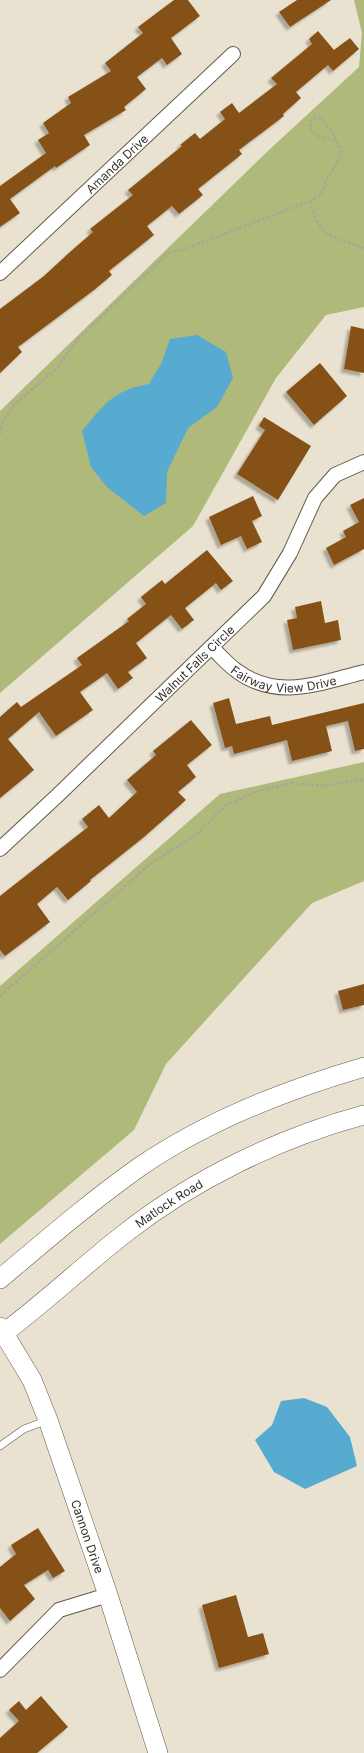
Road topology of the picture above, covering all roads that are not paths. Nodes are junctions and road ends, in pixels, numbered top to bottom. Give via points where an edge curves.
1 (233, 54) dead end
2 (0, 273) edge
3 (363, 462) edge
4 (212, 648) junction
5 (364, 672) edge
6 (0, 849) edge
7 (364, 1067) edge
8 (364, 1115) edge
9 (0, 1279) edge
10 (1, 1332) edge
11 (48, 1420) junction
12 (0, 1446) edge
13 (108, 1595) junction
14 (0, 1670) edge
15 (158, 1753) edge

1 - 2 street, Amanda Drive
3 - 4 street, Walnut Falls Circle via 335,475 315,498 290,552 264,596
4 - 5 street, Fairway View Drive via 237,671 270,687 296,688
4 - 6 street, Walnut Falls Circle
7 - 9 main road via 312,1082 259,1103 201,1131 138,1168
8 - 10 main road, Matlock Road via 286,1141 225,1170 177,1197 125,1233
10 - 11 main road, Cannon Drive via 32,1380
11 - 12 lane via 24,1428
11 - 13 main road, Cannon Drive
13 - 14 street via 59,1610
13 - 15 main road, Cannon Drive

